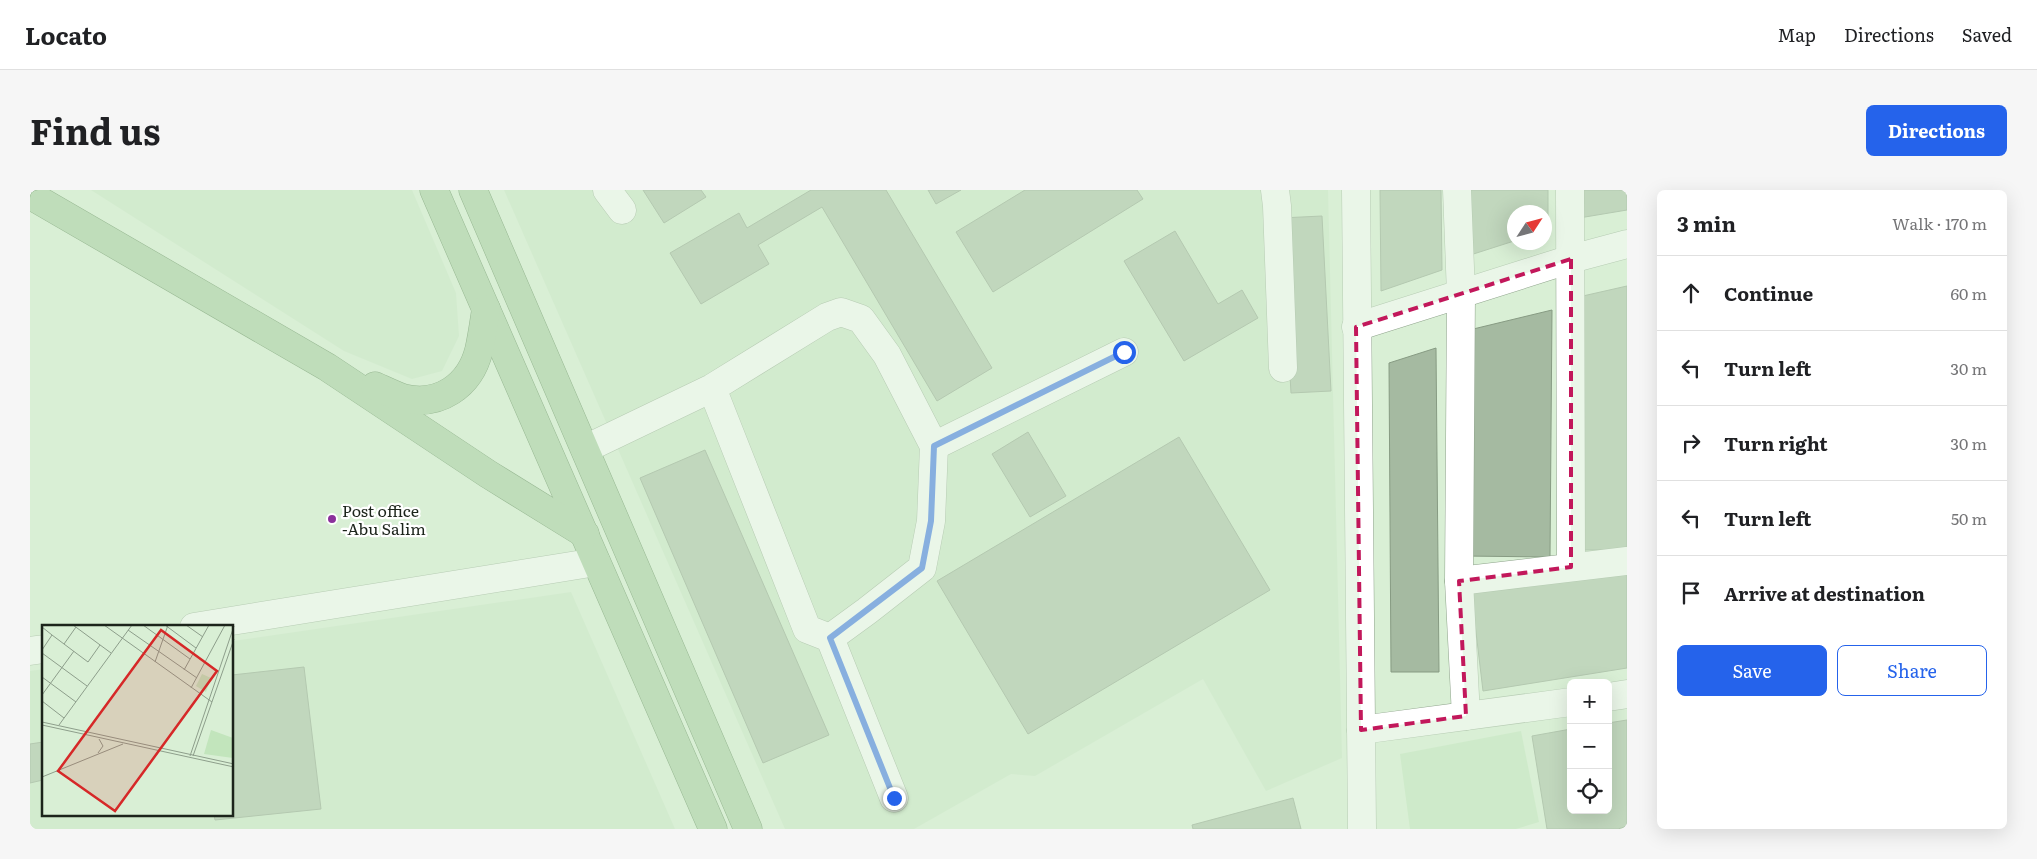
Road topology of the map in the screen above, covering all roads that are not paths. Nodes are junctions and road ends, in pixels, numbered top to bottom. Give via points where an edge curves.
1 (434, 190) edge
2 (472, 190) edge
3 (1274, 190) edge
4 (1356, 190) edge
5 (1457, 190) edge
6 (1570, 190) edge
7 (30, 195) edge
8 (1627, 244) edge
9 (1572, 259) junction
10 (1461, 294) junction
11 (486, 309) junction
12 (1356, 327) junction
13 (1124, 352) dead end
14 (327, 367) junction
15 (1283, 368) dead end
16 (712, 388) junction
17 (934, 446) junction
18 (585, 449) junction
19 (585, 534) junction
20 (1627, 561) edge
21 (596, 562) junction
22 (1571, 567) junction
23 (1459, 581) junction
24 (200, 625) edge
25 (830, 638) junction
26 (1627, 694) edge
27 (1612, 696) edge
28 (1567, 703) edge
29 (1466, 716) junction
30 (1361, 730) junction
31 (894, 798) dead end
32 (713, 829) edge
33 (748, 829) edge
34 (1362, 829) edge

1 - 11 main road
2 - 18 main road
3 - 15 street
4 - 12 street
5 - 10 street
6 - 9 street
7 - 14 main road
8 - 9 street
9 - 10 street
9 - 22 street
10 - 12 street
10 - 23 street
11 - 14 main road via 478,352 468,373 453,391 435,400 404,398
11 - 19 main road
12 - 30 street
13 - 17 street
14 - 19 main road
16 - 17 street via 827,317 841,312 861,319 887,355
16 - 18 street
16 - 25 street via 807,629
17 - 25 street via 931,521 922,568
18 - 33 main road
19 - 21 main road
20 - 22 street
21 - 24 street
21 - 32 main road
22 - 23 street
23 - 29 street
25 - 31 street
26 - 27 street
28 - 29 street
29 - 30 street
30 - 34 street

